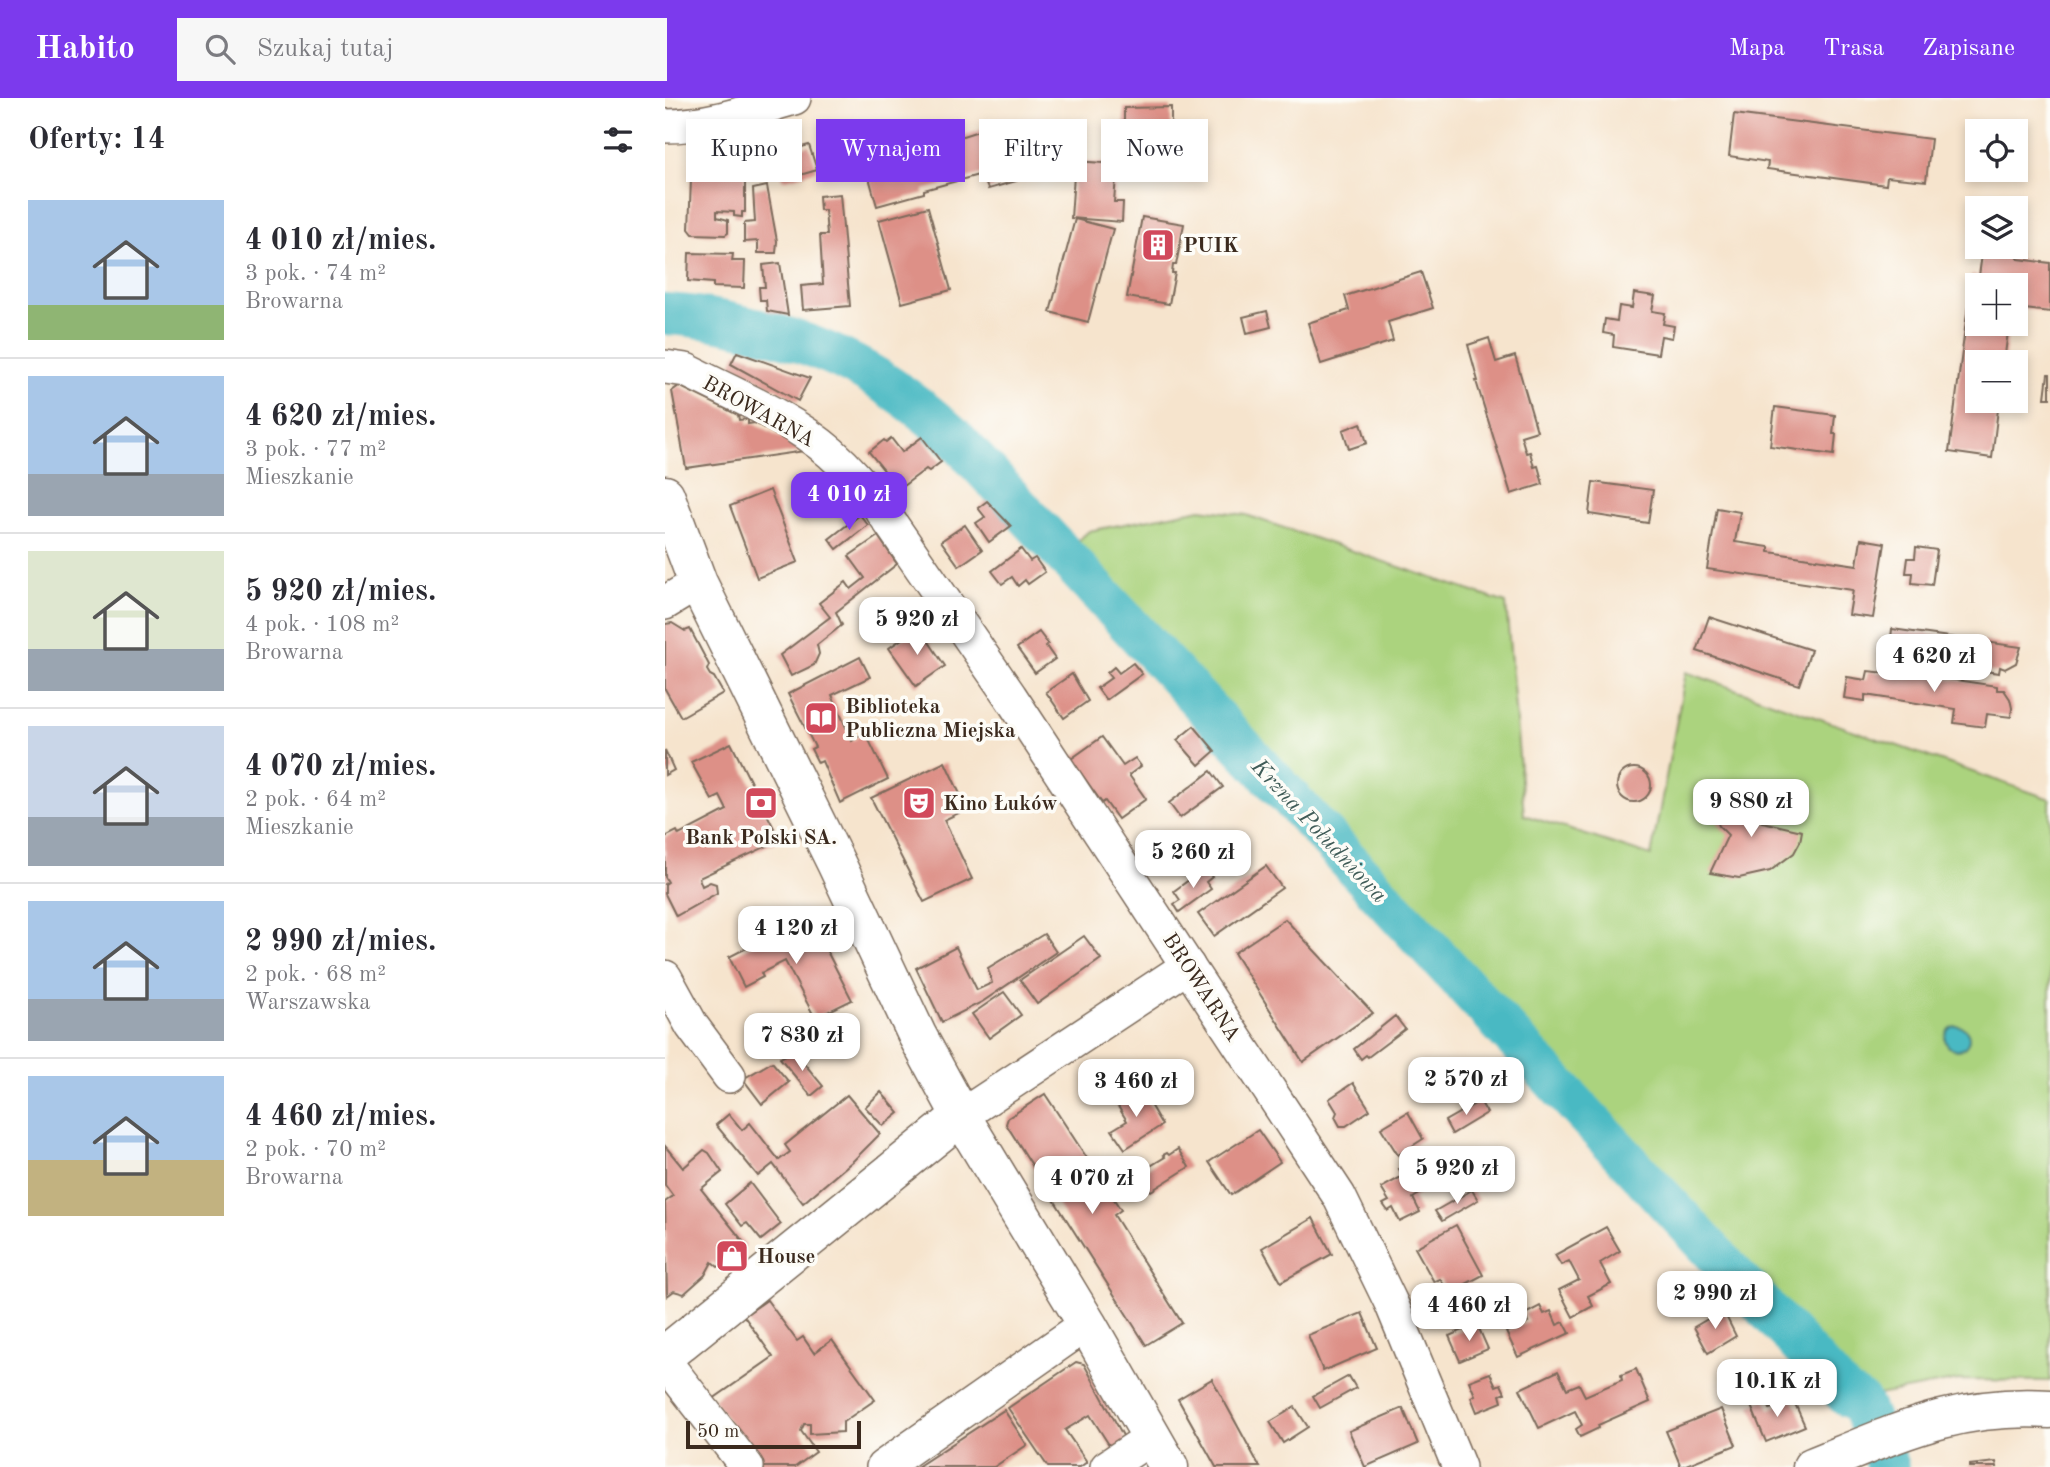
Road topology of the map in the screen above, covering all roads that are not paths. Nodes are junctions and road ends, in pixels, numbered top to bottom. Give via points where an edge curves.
1 (794, 98) edge
2 (665, 126) edge
3 (665, 367) edge
4 (665, 495) edge
5 (698, 583) junction
6 (665, 603) edge
7 (1181, 956) junction
8 (665, 977) edge
9 (729, 1076) dead end
10 (956, 1106) junction
11 (1087, 1324) junction
12 (665, 1355) edge
13 (665, 1362) edge
14 (2050, 1409) edge
15 (1161, 1452) edge
16 (747, 1467) edge
17 (883, 1467) edge
18 (1107, 1467) edge
19 (1459, 1467) edge
20 (1812, 1467) edge

1 - 2 street via 728,117
3 - 7 street, BROWARNA via 686,370 800,430 855,475 956,617
4 - 5 main road
5 - 6 street
5 - 10 main road via 917,1035
7 - 10 street
7 - 19 street, BROWARNA via 1339,1196 1369,1254
8 - 9 street via 692,1026
10 - 11 main road
10 - 12 main road
11 - 15 main road
11 - 17 street
13 - 16 street
14 - 20 main road via 2001,1407 1943,1417
15 - 18 street

